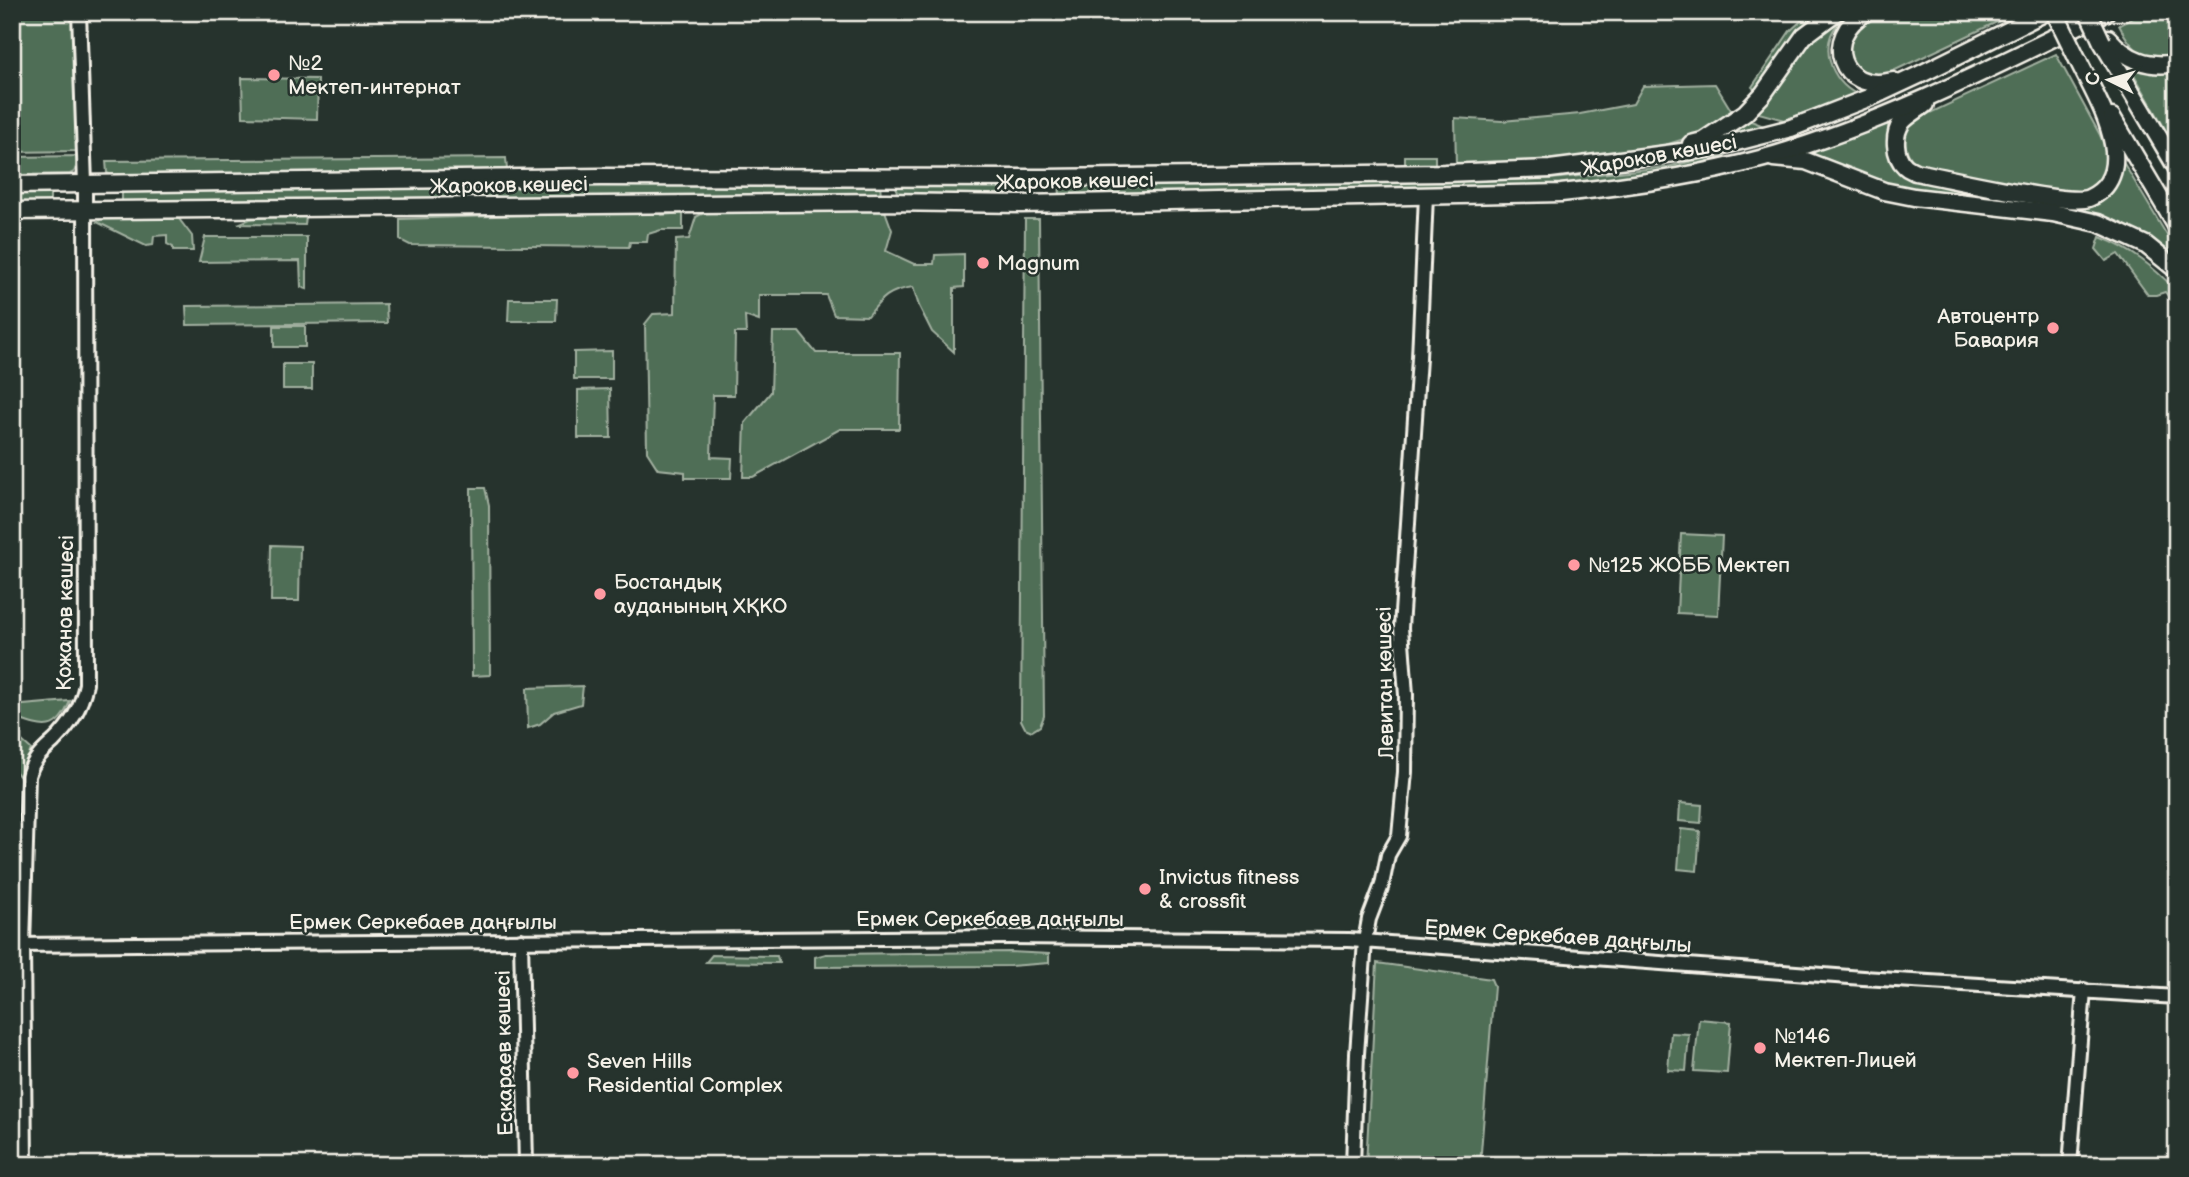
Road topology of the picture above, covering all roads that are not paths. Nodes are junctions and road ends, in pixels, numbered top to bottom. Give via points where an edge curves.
1 (79, 12) edge
2 (1836, 12) edge
3 (1866, 12) edge
4 (2106, 12) edge
5 (2053, 13) edge
6 (2088, 13) edge
7 (2105, 40) junction
8 (2078, 60) junction
9 (2177, 63) edge
10 (1919, 75) junction
11 (1953, 85) junction
12 (1638, 158) junction
13 (1764, 158) junction
14 (2177, 169) edge
15 (887, 177) junction
16 (85, 184) junction
17 (12, 185) edge
18 (1426, 195) junction
19 (886, 202) junction
20 (12, 211) edge
21 (85, 211) junction
22 (2177, 227) edge
23 (2177, 270) edge
24 (521, 940) junction
25 (1365, 941) junction
26 (17, 945) edge
27 (2084, 990) junction
28 (2177, 997) edge
29 (25, 1165) edge
30 (526, 1165) edge
31 (1353, 1165) edge
32 (2070, 1165) edge

1 - 16 street
2 - 12 main road via 1804,36 1763,94 1736,120 1703,141
3 - 10 main road via 1851,24 1842,42 1849,72 1857,80 1877,85
4 - 11 main road, Жароков көшесі
5 - 8 main road, bridge
5 - 10 main road, Жароков көшесі
6 - 7 main road, bridge
7 - 9 main road via 2144,63
7 - 14 main road
8 - 11 main road via 2106,120 2114,157 2109,183 2088,199 2038,195 1915,172 1905,166 1898,154 1897,130 1903,120
8 - 22 main road
10 - 12 main road, Жароков көшесі via 1761,137
11 - 13 main road, Жароков көшесі
12 - 15 main road, Жароков көшесі via 1550,169 1444,173
13 - 18 main road, Жароков көшесі via 1638,185
13 - 23 main road via 1807,161 1884,191 1914,197 2053,213 2098,223 2146,245
15 - 16 main road, Жароков көшесі
15 - 19 main road
16 - 17 main road, Жароков көшесі
16 - 21 street, Қожанов көшесі
18 - 19 main road, Жароков көшесі via 1021,204
18 - 25 street, Левитан көшесі via 1401,628 1405,772 1399,836 1388,855
19 - 21 main road, Жароков көшесі
20 - 21 main road, Жароков көшесі
21 - 26 street, Қожанов көшесі via 86,684 74,718 38,755 28,776
24 - 25 street, Ермек Серкебаев даңғылы via 1009,937
24 - 26 street, Ермек Серкебаев даңғылы
24 - 30 street, Ескараев көшесі
25 - 27 street, Ермек Серкебаев даңғылы
25 - 31 street, Левитан көшесі
26 - 29 street, Қожанов көшесі
27 - 28 street, Ермек Серкебаев даңғылы
27 - 32 street

